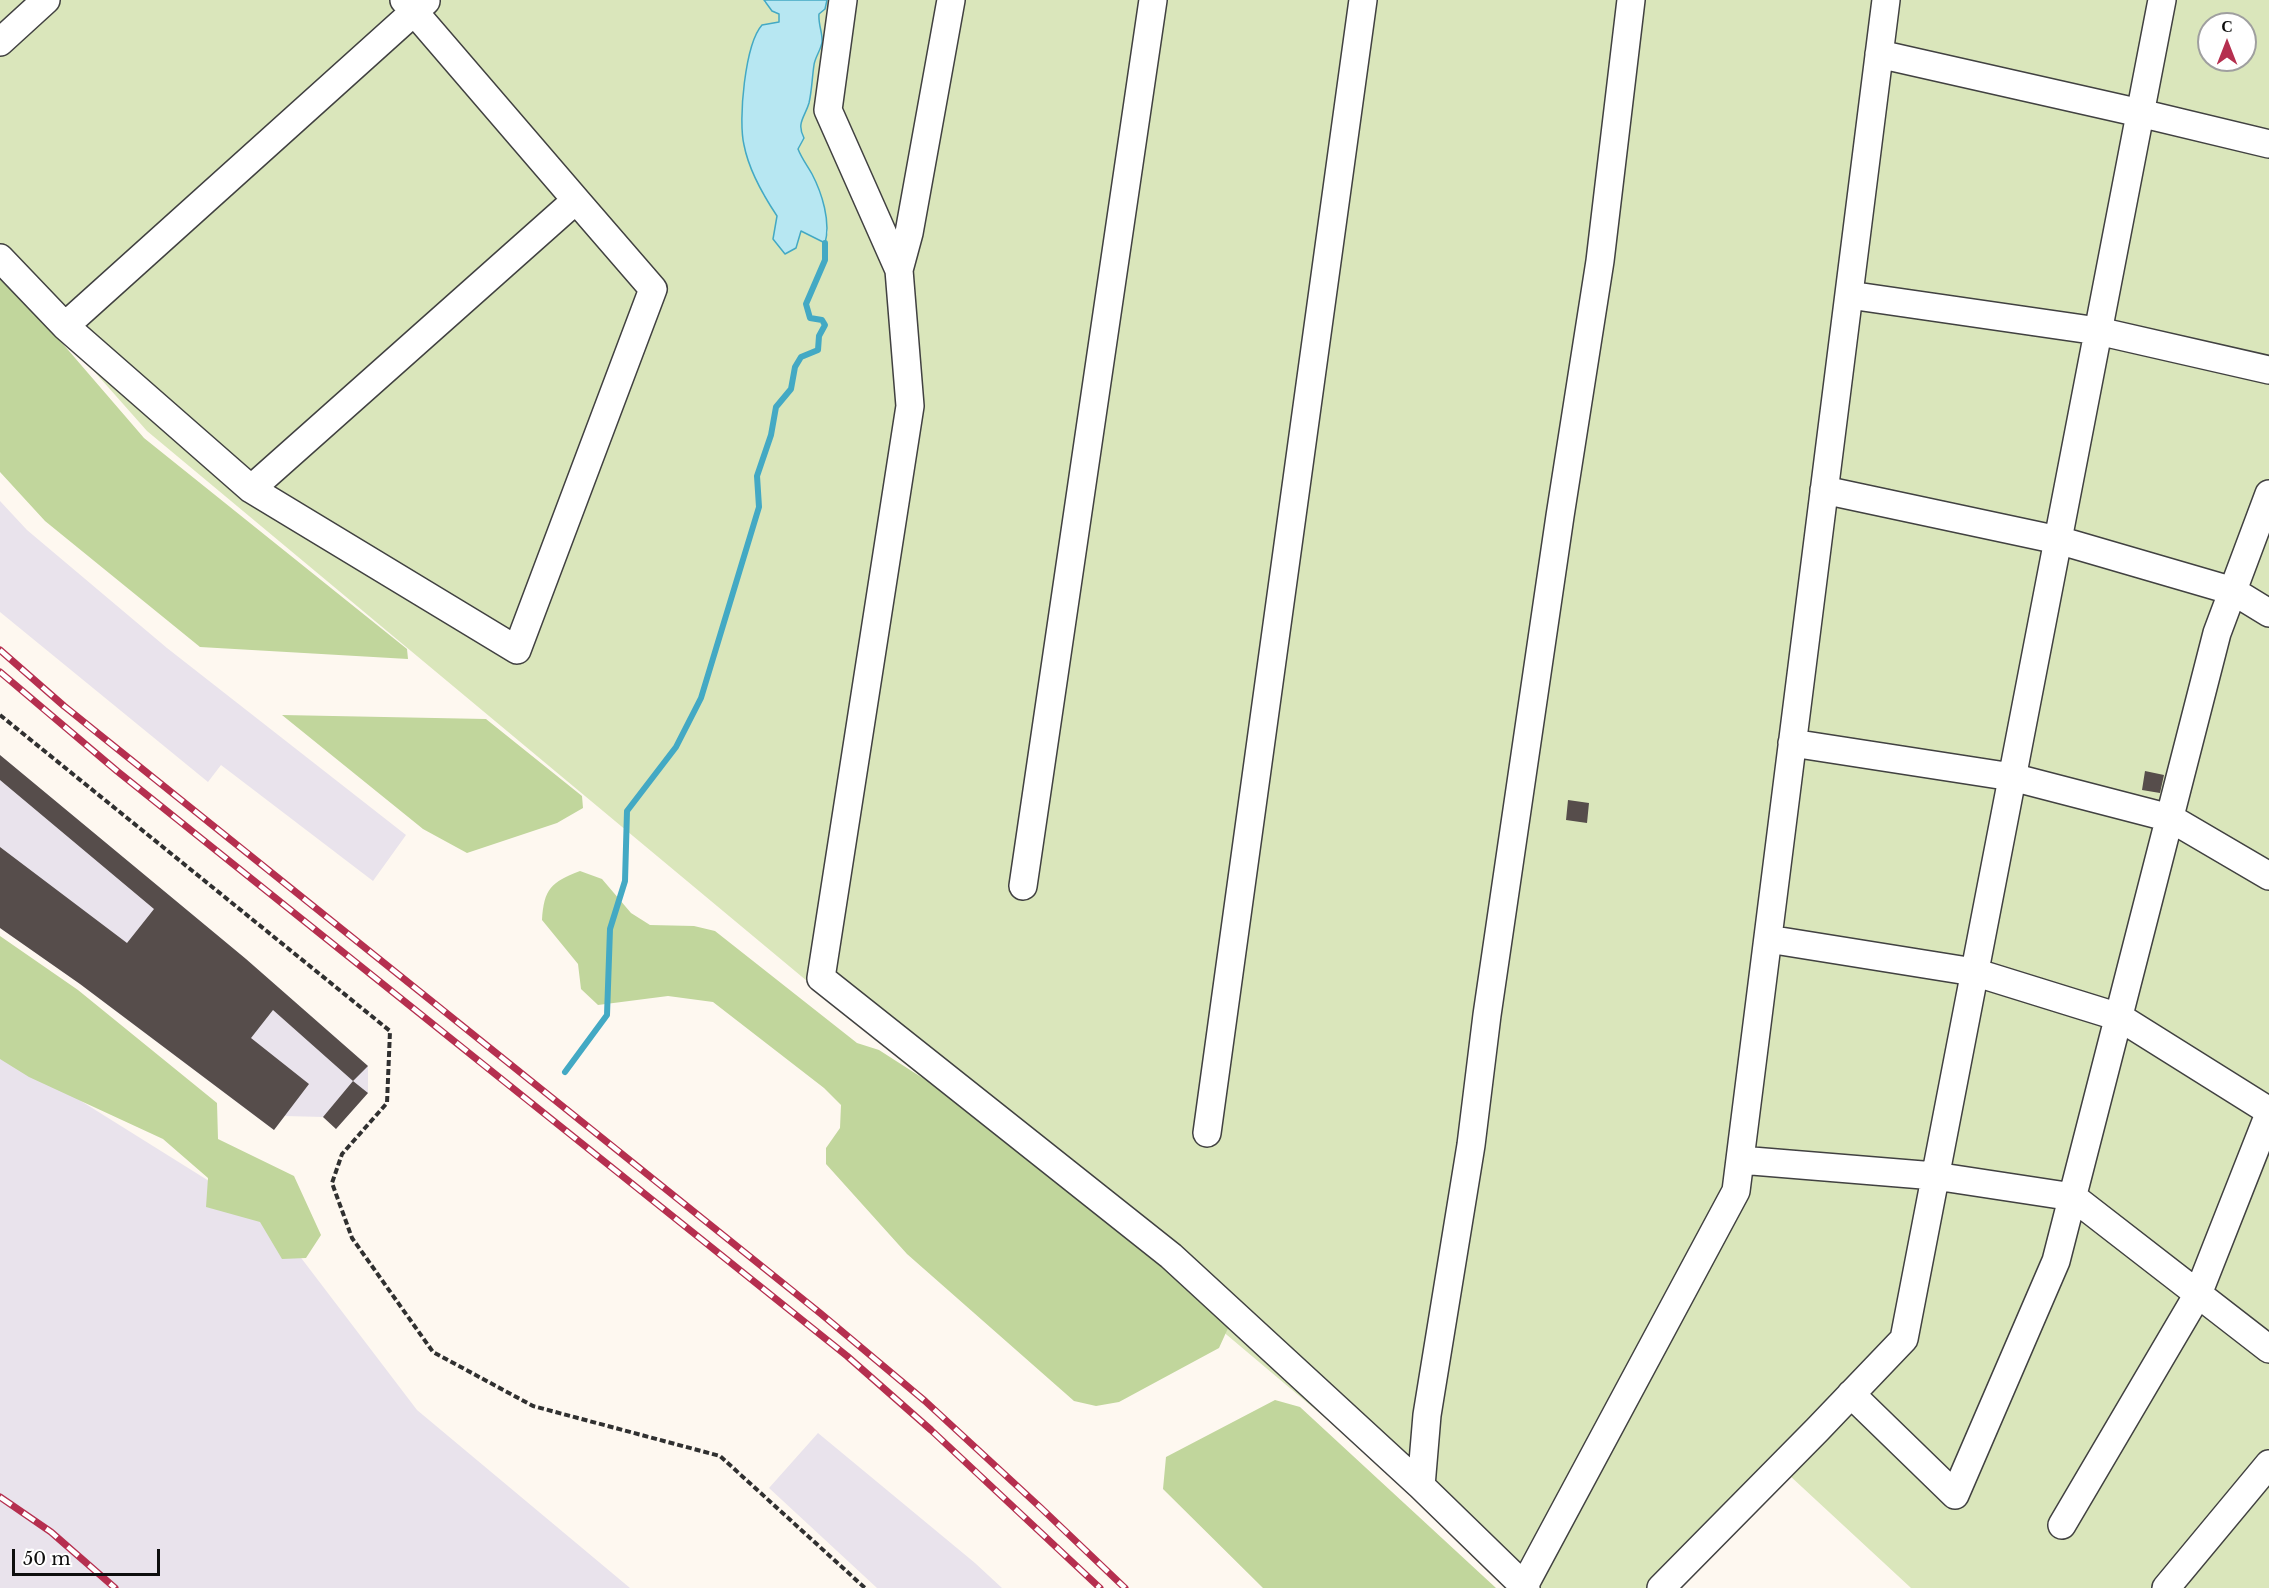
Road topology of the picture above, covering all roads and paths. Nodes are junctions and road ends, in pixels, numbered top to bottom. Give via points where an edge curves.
1 (46, 0) edge
2 (843, 0) edge
3 (951, 0) edge
4 (1153, 0) edge
5 (1363, 0) edge
6 (1631, 0) edge
7 (1886, 0) edge
8 (2162, 0) edge
9 (415, 4) edge
10 (0, 42) edge
11 (1879, 54) junction
12 (2140, 113) junction
13 (2269, 144) edge
14 (576, 201) junction
15 (0, 258) edge
16 (898, 270) junction
17 (1849, 295) junction
18 (65, 326) junction
19 (2098, 331) junction
20 (2269, 370) edge
21 (251, 489) junction
22 (1824, 490) junction
23 (2269, 494) edge
24 (2058, 540) junction
25 (2232, 591) junction
26 (2269, 613) edge
27 (0, 715) edge
28 (1792, 743) junction
29 (2012, 777) junction
30 (2170, 818) junction
31 (2269, 876) edge
32 (1023, 886) dead end
33 (1768, 939) junction
34 (1974, 972) junction
35 (2119, 1017) junction
36 (2269, 1113) edge
37 (1207, 1133) dead end
38 (1740, 1160) junction
39 (1935, 1176) junction
40 (2073, 1197) junction
41 (2198, 1294) junction
42 (2269, 1349) edge
43 (1851, 1394) junction
44 (2269, 1464) edge
45 (1421, 1486) junction
46 (2062, 1525) dead end
47 (1525, 1587) edge
48 (865, 1588) edge
49 (1661, 1588) edge
50 (2166, 1588) edge

1 - 10 lane
2 - 16 lane via 828,110
3 - 16 lane via 909,234
4 - 32 lane
5 - 37 lane
6 - 45 lane via 1600,261 1558,528 1471,1145 1427,1414
7 - 11 lane
8 - 12 lane
9 - 14 lane
9 - 18 lane
11 - 12 lane
11 - 17 lane
12 - 13 lane
12 - 19 lane
14 - 21 lane
14 - 21 lane via 652,289 517,650
15 - 18 lane
16 - 45 lane via 910,406 821,978 1171,1256
17 - 19 lane
17 - 22 lane
18 - 21 lane
19 - 20 lane
19 - 24 lane
22 - 24 lane
22 - 28 lane
23 - 25 lane
24 - 25 lane
24 - 29 lane
25 - 26 lane
25 - 30 lane via 2217,633
27 - 48 path via 390,1031 387,1103 342,1154 332,1183 352,1238 433,1352 533,1406 720,1456
28 - 29 lane
28 - 33 lane
29 - 30 lane
29 - 34 lane
30 - 31 lane
30 - 35 lane
33 - 34 lane
33 - 38 lane
34 - 35 lane
34 - 39 lane
35 - 36 lane
35 - 40 lane
36 - 41 lane
38 - 39 lane
38 - 47 lane via 1736,1191
39 - 40 lane
39 - 43 lane via 1904,1339
40 - 41 lane
40 - 43 lane via 2056,1261 1955,1496
41 - 42 lane
41 - 46 lane
43 - 49 lane
44 - 50 lane
45 - 47 lane

